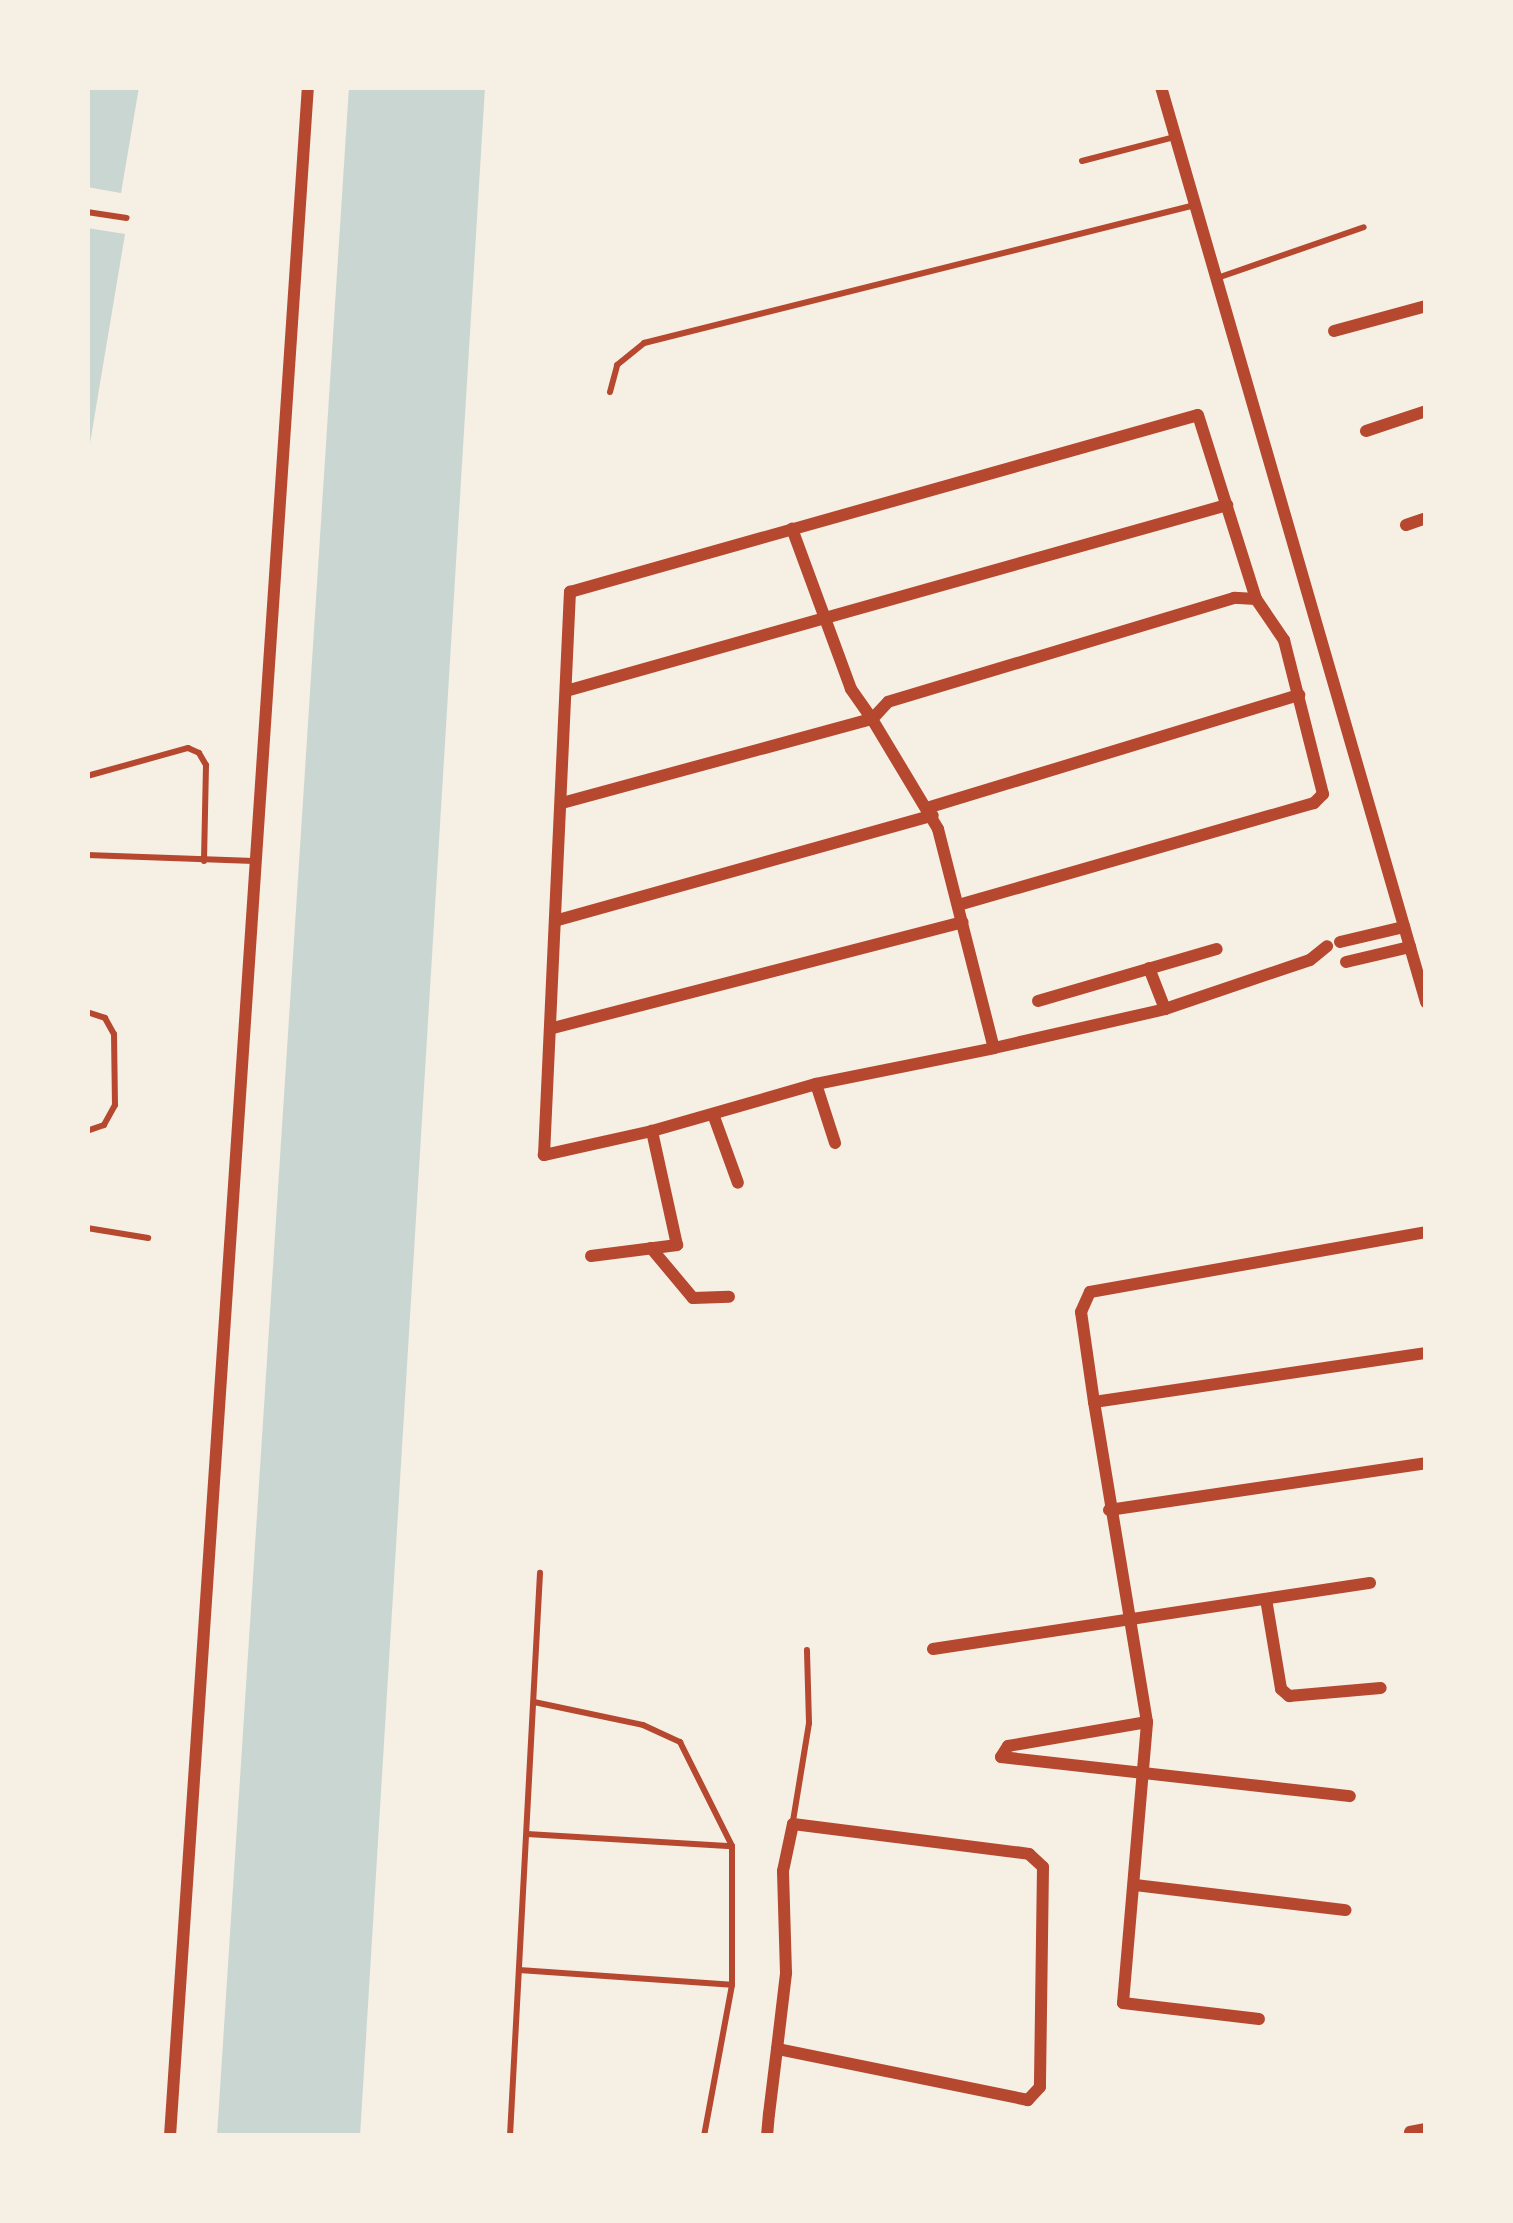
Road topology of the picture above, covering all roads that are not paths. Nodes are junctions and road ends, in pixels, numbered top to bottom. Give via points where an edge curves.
1 (308, 87) edge
2 (1161, 87) edge
3 (1175, 136) junction
4 (1082, 161) dead end
5 (1195, 205) junction
6 (87, 212) edge
7 (127, 218) dead end
8 (1364, 227) dead end
9 (1216, 278) junction
10 (1426, 306) edge
11 (1334, 331) dead end
12 (610, 392) dead end
13 (1426, 411) edge
14 (1366, 431) dead end
15 (1227, 505) junction
16 (1426, 518) edge
17 (1406, 525) dead end
18 (791, 530) junction
19 (1256, 599) junction
20 (826, 618) junction
21 (566, 691) junction
22 (1299, 695) junction
23 (872, 719) junction
24 (87, 776) edge
25 (562, 802) junction
26 (931, 811) junction
27 (87, 856) edge
28 (204, 861) junction
29 (254, 861) junction
30 (958, 905) junction
31 (558, 920) junction
32 (963, 922) junction
33 (1404, 927) junction
34 (1410, 946) junction
35 (1217, 949) dead end
36 (1310, 960) junction
37 (1346, 962) dead end
38 (1331, 964) dead end
39 (1149, 968) junction
40 (1038, 1001) dead end
41 (1426, 1002) edge
42 (1165, 1009) junction
43 (87, 1012) edge
44 (553, 1028) junction
45 (994, 1048) junction
46 (816, 1084) junction
47 (713, 1114) junction
48 (87, 1131) edge
49 (652, 1131) junction
50 (835, 1143) dead end
51 (738, 1183) dead end
52 (87, 1228) edge
53 (1426, 1232) edge
54 (148, 1238) dead end
55 (651, 1248) junction
56 (591, 1256) dead end
57 (729, 1297) dead end
58 (1426, 1352) edge
59 (1094, 1402) junction
60 (1426, 1463) edge
61 (1109, 1510) junction
62 (540, 1573) dead end
63 (1370, 1583) dead end
64 (1266, 1599) junction
65 (1129, 1621) junction
66 (932, 1648) dead end
67 (807, 1650) dead end
68 (1381, 1688) dead end
69 (534, 1702) junction
70 (1147, 1721) junction
71 (1145, 1772) junction
72 (1350, 1796) dead end
73 (793, 1825) junction
74 (526, 1834) junction
75 (732, 1846) junction
76 (1135, 1885) junction
77 (1346, 1910) dead end
78 (519, 1970) junction
79 (732, 1985) junction
80 (1259, 2019) dead end
81 (777, 2049) junction
82 (1426, 2129) edge
83 (1410, 2132) dead end
84 (170, 2136) edge
85 (510, 2136) edge
86 (704, 2136) edge
87 (767, 2136) edge

1 - 29 street
2 - 3 street
3 - 4 lane
3 - 5 street
5 - 9 street
5 - 12 lane via 644,343 617,364
6 - 7 lane
8 - 9 lane
9 - 33 street
10 - 11 street
13 - 14 street
15 - 18 street via 1198,415
15 - 19 street
15 - 20 street
16 - 17 street
18 - 20 street
18 - 21 street via 570,592
19 - 22 street via 1284,640
19 - 23 street via 1234,598 888,702
20 - 21 street
20 - 23 street via 851,689
21 - 25 street
22 - 26 street
22 - 30 street via 1322,778 1314,803
23 - 25 street
23 - 26 street
24 - 28 lane via 188,748 199,753 206,765
25 - 31 street
26 - 30 street
26 - 31 street
27 - 28 lane
28 - 29 lane
29 - 84 street
30 - 32 street
31 - 44 street
32 - 44 street
32 - 45 street
33 - 34 street
33 - 36 street via 1333,944
34 - 37 street
34 - 41 street
35 - 39 street
36 - 38 street
36 - 42 street
39 - 40 street
39 - 42 street
42 - 45 street
43 - 48 lane via 105,1018 114,1034 115,1105 104,1125
44 - 49 street via 544,1155
45 - 46 street
46 - 47 street
46 - 50 street
47 - 49 street
47 - 51 street
49 - 55 street via 677,1245
52 - 54 lane
53 - 59 street via 1090,1292 1081,1312
55 - 56 street
55 - 57 street via 693,1298
58 - 59 street
59 - 61 street
60 - 61 street
61 - 65 street
62 - 69 lane
63 - 64 street
64 - 65 street
64 - 68 street via 1281,1689 1289,1696
65 - 66 street
65 - 70 street
67 - 73 lane via 809,1723
69 - 74 lane
69 - 75 lane via 643,1725 680,1742
70 - 71 street
70 - 71 street via 1008,1746 1001,1757
71 - 72 street
71 - 76 street
73 - 81 street via 783,1871 786,1973
73 - 81 street via 1029,1854 1043,1867 1040,2087 1028,2100 1004,2097
74 - 75 lane
74 - 78 lane
75 - 79 lane
76 - 77 street
76 - 80 street via 1124,2003
78 - 79 lane
78 - 85 lane
79 - 86 lane
81 - 87 street
82 - 83 street

